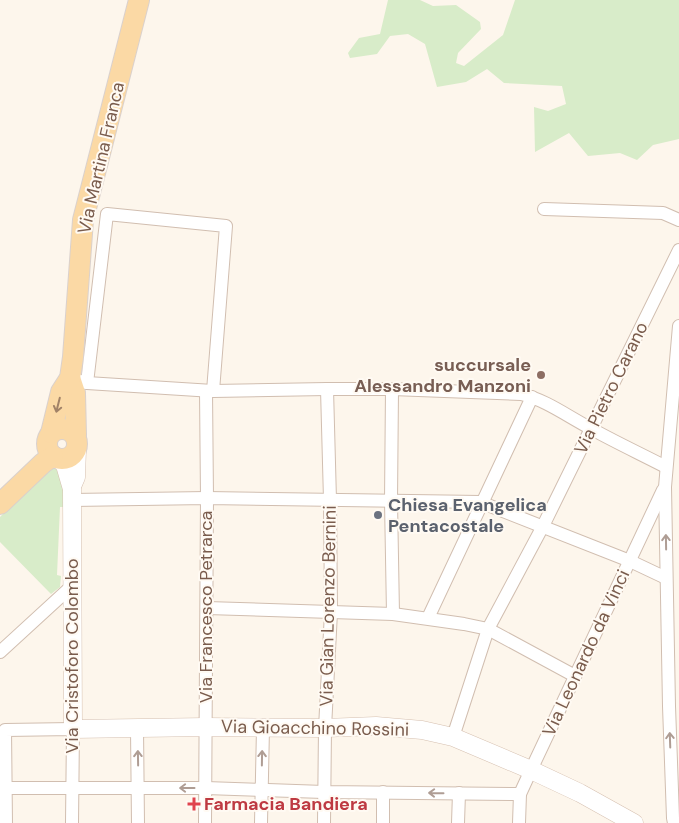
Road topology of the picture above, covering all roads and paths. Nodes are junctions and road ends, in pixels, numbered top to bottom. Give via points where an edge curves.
1 (139, 0) edge
2 (544, 209) dead end
3 (679, 220) edge
4 (679, 250) edge
5 (679, 326) edge
6 (78, 380) junction
7 (327, 389) junction
8 (392, 389) junction
9 (210, 391) junction
10 (532, 397) junction
11 (590, 428) junction
12 (76, 442) junction
13 (52, 447) junction
14 (666, 467) junction
15 (665, 487) junction
16 (72, 494) junction
17 (207, 498) junction
18 (330, 500) junction
19 (391, 501) junction
20 (481, 503) junction
21 (0, 504) edge
22 (543, 526) junction
23 (630, 561) junction
24 (666, 578) junction
25 (72, 586) junction
26 (206, 608) junction
27 (331, 612) junction
28 (393, 614) junction
29 (428, 618) junction
30 (488, 629) junction
31 (0, 652) edge
32 (575, 676) junction
33 (206, 727) junction
34 (263, 728) junction
35 (325, 728) junction
36 (73, 729) junction
37 (137, 729) junction
38 (453, 737) junction
39 (531, 770) junction
40 (73, 787) junction
41 (6, 788) junction
42 (138, 788) junction
43 (206, 788) junction
44 (262, 790) junction
45 (324, 792) junction
46 (383, 792) junction
47 (459, 793) junction
48 (520, 794) junction
49 (6, 823) edge
50 (72, 823) edge
51 (138, 823) edge
52 (206, 823) edge
53 (261, 823) edge
54 (324, 823) edge
55 (383, 823) edge
56 (458, 823) edge
57 (519, 823) edge
58 (634, 823) edge
59 (674, 823) edge

1 - 6 main road, Via Martina Franca via 83,220 73,357
2 - 3 street via 663,213
4 - 11 street, Via Pietro Carano
5 - 14 street
6 - 9 street
6 - 9 street, Via Francesco Petrarca via 107,214 226,226
6 - 12 main road, Via Martina Franca via 75,393
6 -> 13 main road, Via Martina Franca via 61,392
7 - 8 street
7 - 9 street
7 - 18 street, Via Gian Lorenzo Bernini
8 - 10 street
8 - 19 street
9 - 17 street, Via Francesco Petrarca
10 - 11 street
10 - 20 street
11 - 14 street
11 - 22 street, Via Pietro Carano
12 - 13 main road via 74,453 67,458
12 - 13 main road via 72,432 64,428 55,430
12 - 16 street, Via Cristoforo Colombo via 76,476
13 - 16 street, Via Cristoforo Colombo via 65,464
13 - 21 main road, Via Martina Franca
14 - 15 street
15 - 23 street, Via Leonardo da Vinci
24 -> 15 street
16 - 17 street
16 - 25 street, Via Cristoforo Colombo
17 - 18 street
17 - 26 street, Via Francesco Petrarca
18 - 19 street
18 - 27 street, Via Gian Lorenzo Bernini
19 - 20 street
19 - 28 street
20 - 22 street
20 - 29 street
22 - 23 street
22 - 30 street, Via Pietro Carano
23 - 24 street
23 - 32 street, Via Leonardo da Vinci
59 -> 24 street
25 - 31 street
25 - 36 street, Via Cristoforo Colombo
26 - 27 street
26 - 33 street, Via Francesco Petrarca
27 - 28 street
27 - 35 street, Via Gian Lorenzo Bernini
28 - 29 street
29 - 30 street
30 - 32 street
30 - 38 street, Via Pietro Carano
32 - 39 street, Via Leonardo da Vinci
33 - 34 street, Via Gioacchino Rossini
33 - 37 street, Via Gioacchino Rossini
33 - 43 street, Via Francesco Petrarca
34 - 35 street, Via Gioacchino Rossini
44 -> 34 street
35 - 38 street, Via Gioacchino Rossini via 385,727
35 - 45 street, Via Gian Lorenzo Bernini
36 - 37 street, Via Gioacchino Rossini
36 - 40 street, Via Cristoforo Colombo
36 - 41 street, Via Gioacchino Rossini via 5,730
42 -> 37 street
38 - 39 street, Via Gioacchino Rossini
39 - 48 street, Via Leonardo da Vinci
39 - 58 street, Via Gioacchino Rossini
40 - 41 street
40 - 42 street
40 - 50 street, Via Cristoforo Colombo
41 - 49 street
43 -> 42 street
42 - 51 street
43 - 44 street
43 - 52 street, Via Francesco Petrarca
44 - 45 street
44 - 53 street
45 - 46 street
45 - 54 street, Via Gian Lorenzo Bernini
47 -> 46 street
46 - 55 street
47 - 48 street
47 - 56 street
48 - 57 street, Via Leonardo da Vinci

